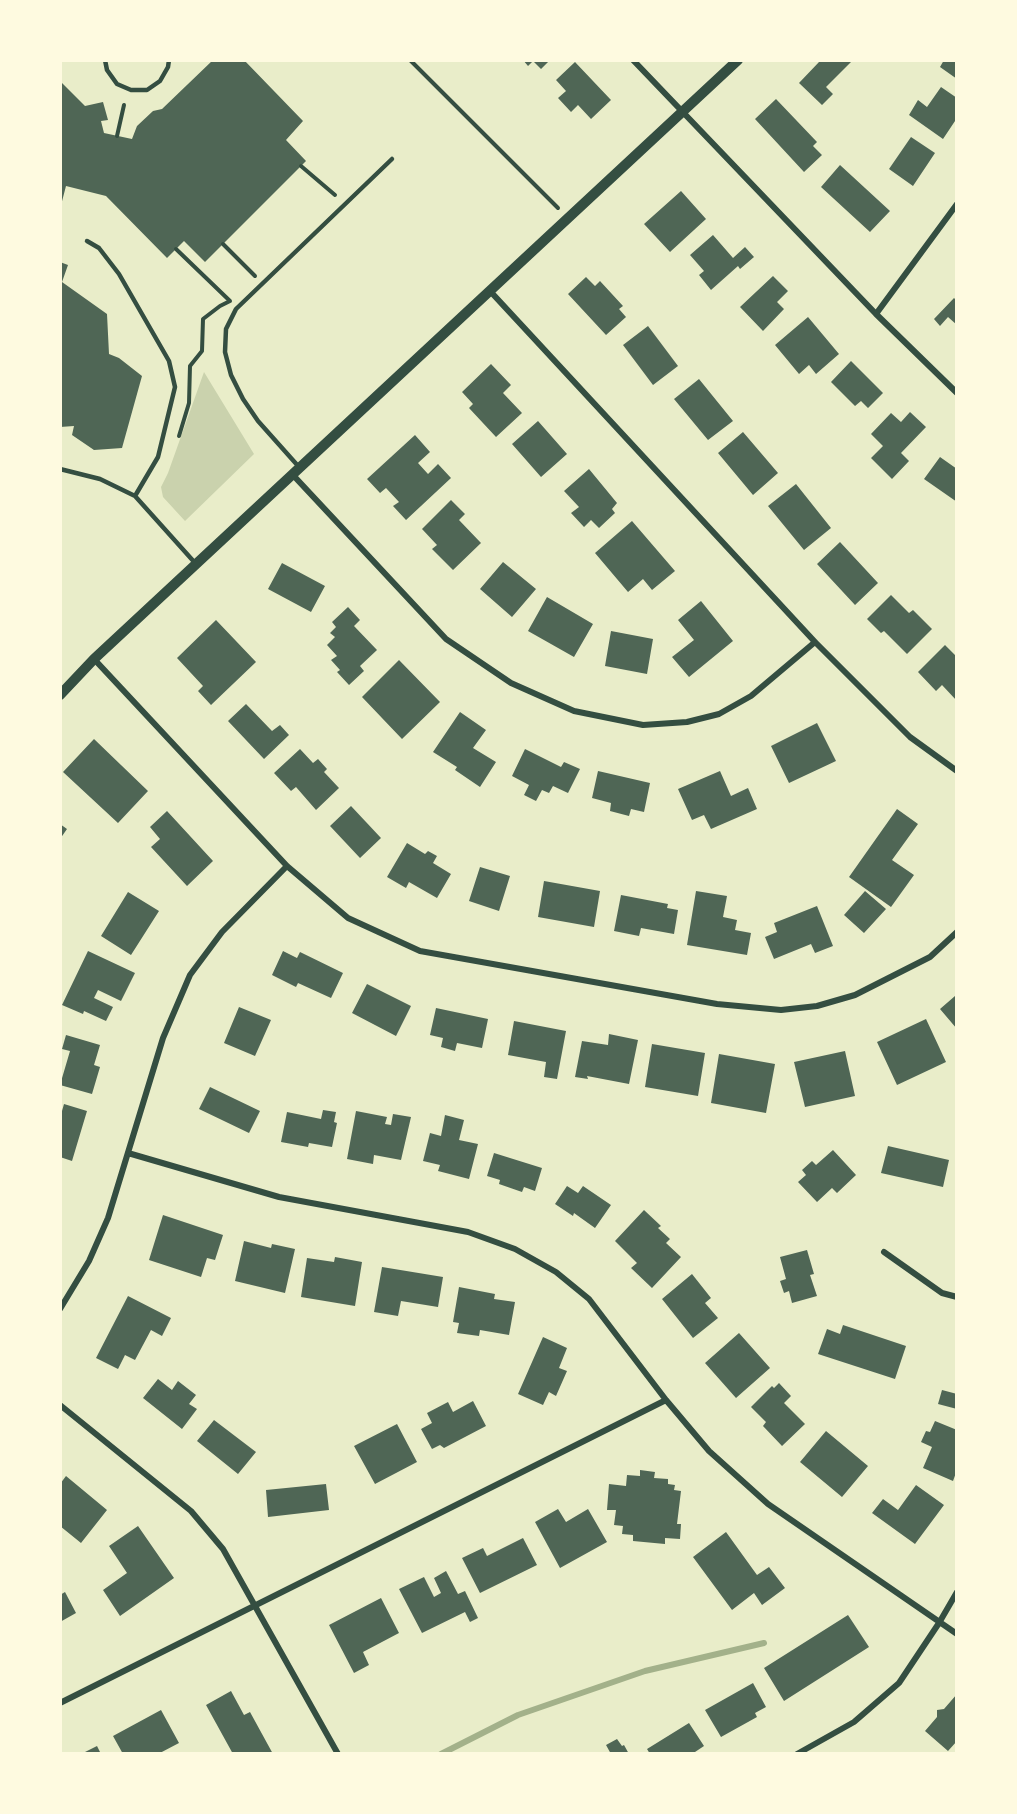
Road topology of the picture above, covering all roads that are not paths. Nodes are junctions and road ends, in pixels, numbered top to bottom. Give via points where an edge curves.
1 (105, 60) edge
2 (169, 60) edge
3 (633, 60) edge
4 (738, 60) edge
5 (682, 113) junction
6 (392, 159) dead end
7 (957, 204) edge
8 (87, 241) dead end
9 (490, 291) junction
10 (876, 314) junction
11 (957, 393) edge
12 (60, 469) edge
13 (296, 471) junction
14 (135, 496) junction
15 (196, 564) junction
16 (815, 642) junction
17 (94, 659) junction
18 (60, 695) edge
19 (957, 771) edge
20 (287, 866) junction
21 (957, 932) edge
22 (128, 1153) junction
23 (884, 1252) dead end
24 (957, 1297) edge
25 (60, 1309) edge
26 (666, 1400) junction
27 (60, 1405) edge
28 (957, 1592) edge
29 (255, 1605) junction
30 (939, 1623) junction
31 (957, 1634) edge
32 (60, 1704) edge
33 (338, 1754) edge
34 (796, 1754) edge

1 - 2 lane via 117,84 131,90 147,90 160,81
3 - 5 street
4 - 5 street
5 - 9 street
5 - 10 street
6 - 13 lane via 236,309 226,329 225,352 231,375 243,399
7 - 10 street
8 - 14 lane via 99,248 119,274 169,361 175,387 158,457
9 - 13 street
9 - 16 street
10 - 11 street
12 - 14 lane via 100,479
13 - 15 street
13 - 16 street via 446,639 511,683 574,711 643,725 687,722 719,714 751,696
14 - 15 lane
15 - 17 street
16 - 19 street via 910,737
17 - 18 street
17 - 20 street
20 - 21 street via 348,918 420,951 717,1004 781,1010 817,1006 855,995 930,957
20 - 22 street via 222,932 190,975 163,1038
22 - 25 street via 108,1218 89,1261
22 - 26 street via 279,1197 468,1232 515,1249 556,1272 589,1299
23 - 24 street via 942,1293
26 - 29 street
26 - 30 street via 710,1451 768,1504
27 - 29 street via 191,1511 223,1549
28 - 30 street
29 - 32 street
29 - 33 street
30 - 31 street
30 - 34 street via 899,1683 854,1722

